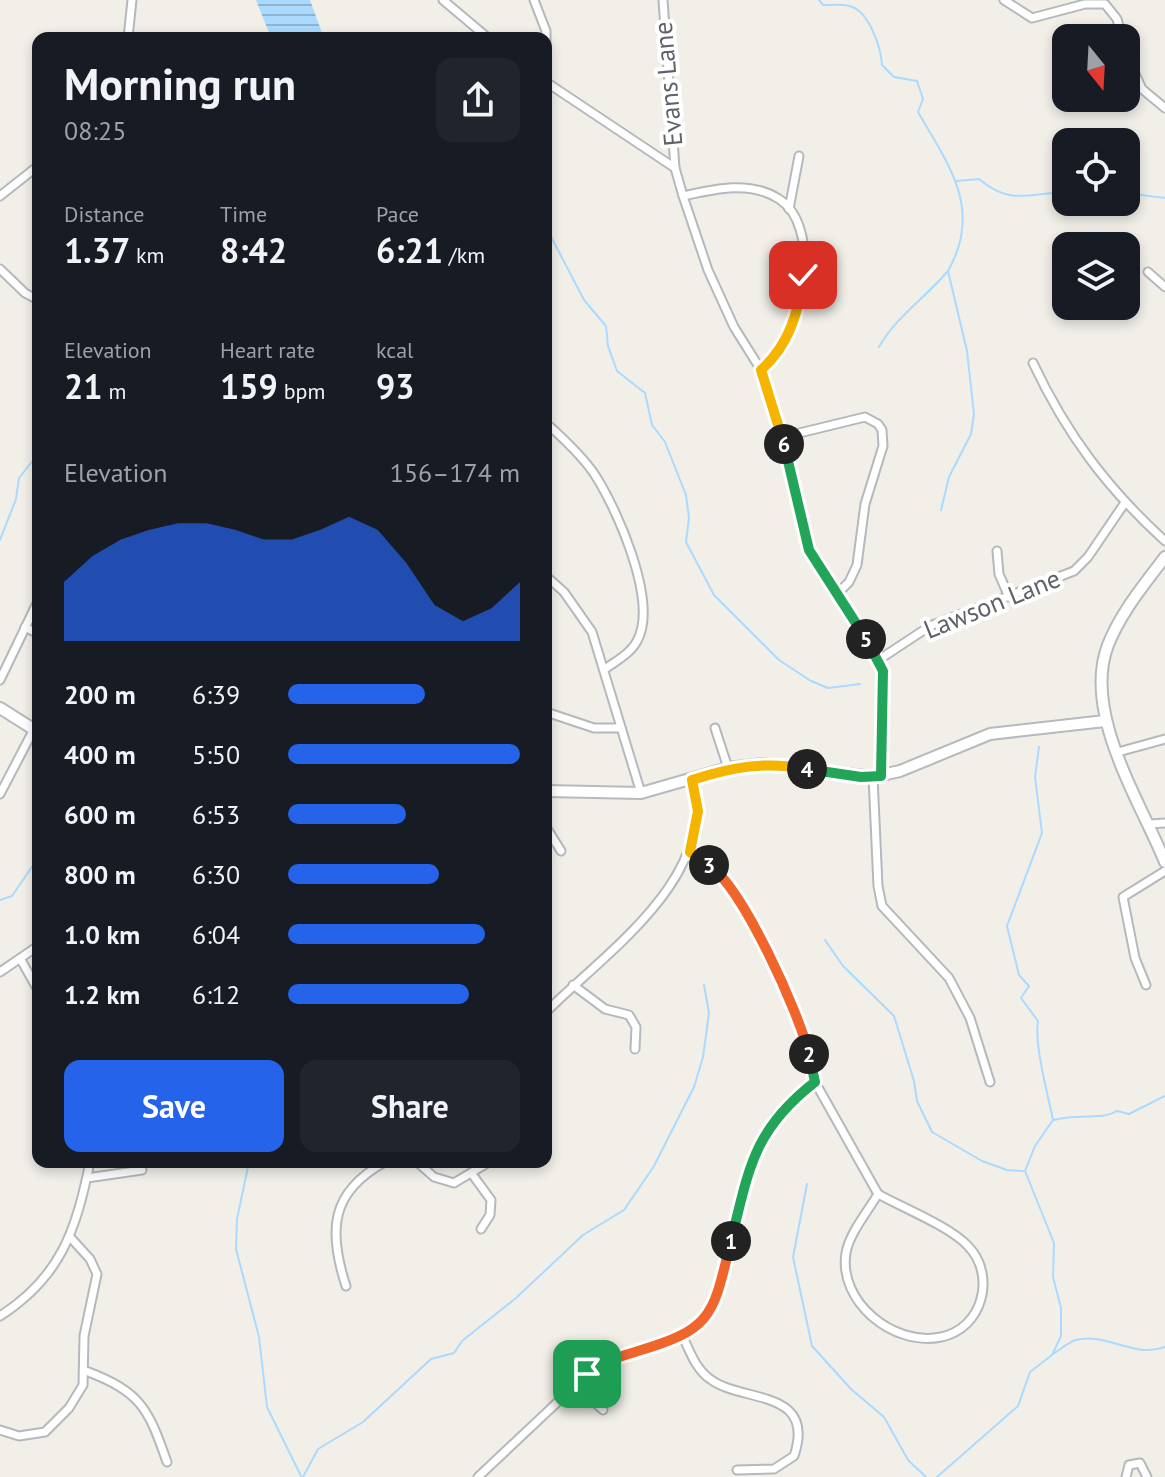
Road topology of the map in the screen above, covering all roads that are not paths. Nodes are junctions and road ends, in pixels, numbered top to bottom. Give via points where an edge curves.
1 (132, 0) edge
2 (443, 0) edge
3 (534, 0) edge
4 (663, 0) edge
5 (1004, 0) edge
6 (1118, 24) edge
7 (129, 32) edge
8 (481, 32) edge
9 (546, 32) edge
10 (1140, 85) edge
11 (552, 86) edge
12 (1165, 108) edge
13 (799, 156) dead end
14 (675, 168) junction
15 (32, 171) edge
16 (0, 196) edge
17 (683, 196) junction
18 (789, 209) junction
19 (0, 269) edge
20 (1148, 272) dead end
21 (1165, 287) edge
22 (32, 297) edge
23 (1033, 363) dead end
24 (761, 370) junction
25 (552, 429) edge
26 (783, 437) junction
27 (1124, 504) junction
28 (1165, 541) edge
29 (997, 551) dead end
30 (1165, 557) edge
31 (552, 582) edge
32 (836, 595) junction
33 (1009, 597) junction
34 (32, 613) edge
35 (25, 627) junction
36 (32, 631) edge
37 (880, 659) junction
38 (605, 669) junction
39 (0, 680) edge
40 (0, 708) edge
41 (552, 714) edge
42 (1105, 721) junction
43 (32, 728) edge
44 (621, 728) junction
45 (715, 728) dead end
46 (32, 738) edge
47 (1165, 739) edge
48 (1118, 752) junction
49 (728, 768) junction
50 (877, 776) junction
51 (692, 780) junction
52 (552, 791) edge
53 (641, 793) junction
54 (0, 794) edge
55 (1165, 823) edge
56 (1150, 824) junction
57 (552, 837) edge
58 (561, 851) dead end
59 (690, 852) junction
60 (1165, 862) edge
61 (1165, 871) edge
62 (32, 951) edge
63 (21, 960) junction
64 (0, 972) edge
65 (32, 979) edge
66 (573, 985) junction
67 (1146, 985) dead end
68 (552, 1006) edge
69 (635, 1049) dead end
70 (815, 1082) junction
71 (990, 1082) dead end
72 (89, 1168) edge
73 (376, 1168) edge
74 (426, 1168) edge
75 (480, 1168) edge
76 (142, 1170) dead end
77 (472, 1174) junction
78 (87, 1178) junction
79 (878, 1194) junction
80 (481, 1229) dead end
81 (70, 1237) junction
82 (346, 1286) dead end
83 (0, 1316) edge
84 (683, 1337) junction
85 (86, 1371) junction
86 (577, 1386) junction
87 (603, 1410) dead end
88 (0, 1430) edge
89 (167, 1462) dead end
90 (737, 1470) dead end
91 (479, 1477) edge
92 (1126, 1477) edge
93 (1147, 1477) edge

1 - 7 street
2 - 8 street
3 - 9 street
4 - 14 street, Evans Lane
5 - 6 street via 1032,18 1105,4
10 - 12 street
11 - 14 street
13 - 18 street
14 - 17 street, Evans Lane
15 - 16 street
17 - 18 street via 732,187 764,193
17 - 24 street, Evans Lane via 714,284
18 - 24 street via 802,230 804,246 800,300 785,344
19 - 22 street
20 - 21 street
23 - 27 street via 1067,427
24 - 26 street, Evans Lane
25 - 38 street via 602,486 622,526 641,595 636,643
26 - 32 street, Evans Lane via 809,550
26 - 32 street via 865,417 882,430 857,565
27 - 28 street
27 - 33 street, Lawson Lane via 1074,571
29 - 33 street
30 - 42 street via 1107,647 1101,690
31 - 38 street via 585,618
32 - 37 street, Evans Lane
33 - 37 street, Lawson Lane via 930,626
34 - 35 street
35 - 36 street
35 - 39 street
37 - 50 street
38 - 44 street
40 - 43 street
41 - 44 street via 594,728
42 - 48 street
42 - 50 street via 990,734
44 - 53 street
45 - 49 street
46 - 54 street
47 - 48 street
48 - 56 street
49 - 50 street via 779,764
49 - 51 street
50 - 71 street via 878,895 891,918 961,996
51 - 53 street
51 - 59 street via 698,811
52 - 53 street
55 - 56 street
56 - 60 street
57 - 58 street
59 - 66 street via 641,922
59 - 70 street via 715,869 739,902 791,1000
61 - 67 street via 1123,897
62 - 63 street
63 - 64 street
63 - 65 street
66 - 68 street
66 - 69 street via 605,1009 629,1015 636,1027
70 - 79 street
70 - 84 street via 786,1104 766,1131 750,1164 716,1300 703,1322
72 - 78 street
73 - 82 street via 352,1185 335,1223
74 - 77 street via 447,1183
75 - 77 street
76 - 78 street
77 - 80 street via 491,1200
78 - 81 street
79 - 79 street via 846,1249 844,1275 868,1315 883,1325 909,1335 943,1337 968,1320 981,1303 984,1284 978,1259 959,1238
81 - 83 street via 45,1279
81 - 85 street via 97,1274 84,1336
84 - 86 street via 598,1364
84 - 90 street via 708,1378 776,1401 799,1431 794,1456 774,1469
85 - 88 street via 77,1397 45,1432 19,1436
85 - 89 street via 135,1394 151,1415
86 - 87 street
86 - 91 street
92 - 93 street via 1129,1465 1140,1463

